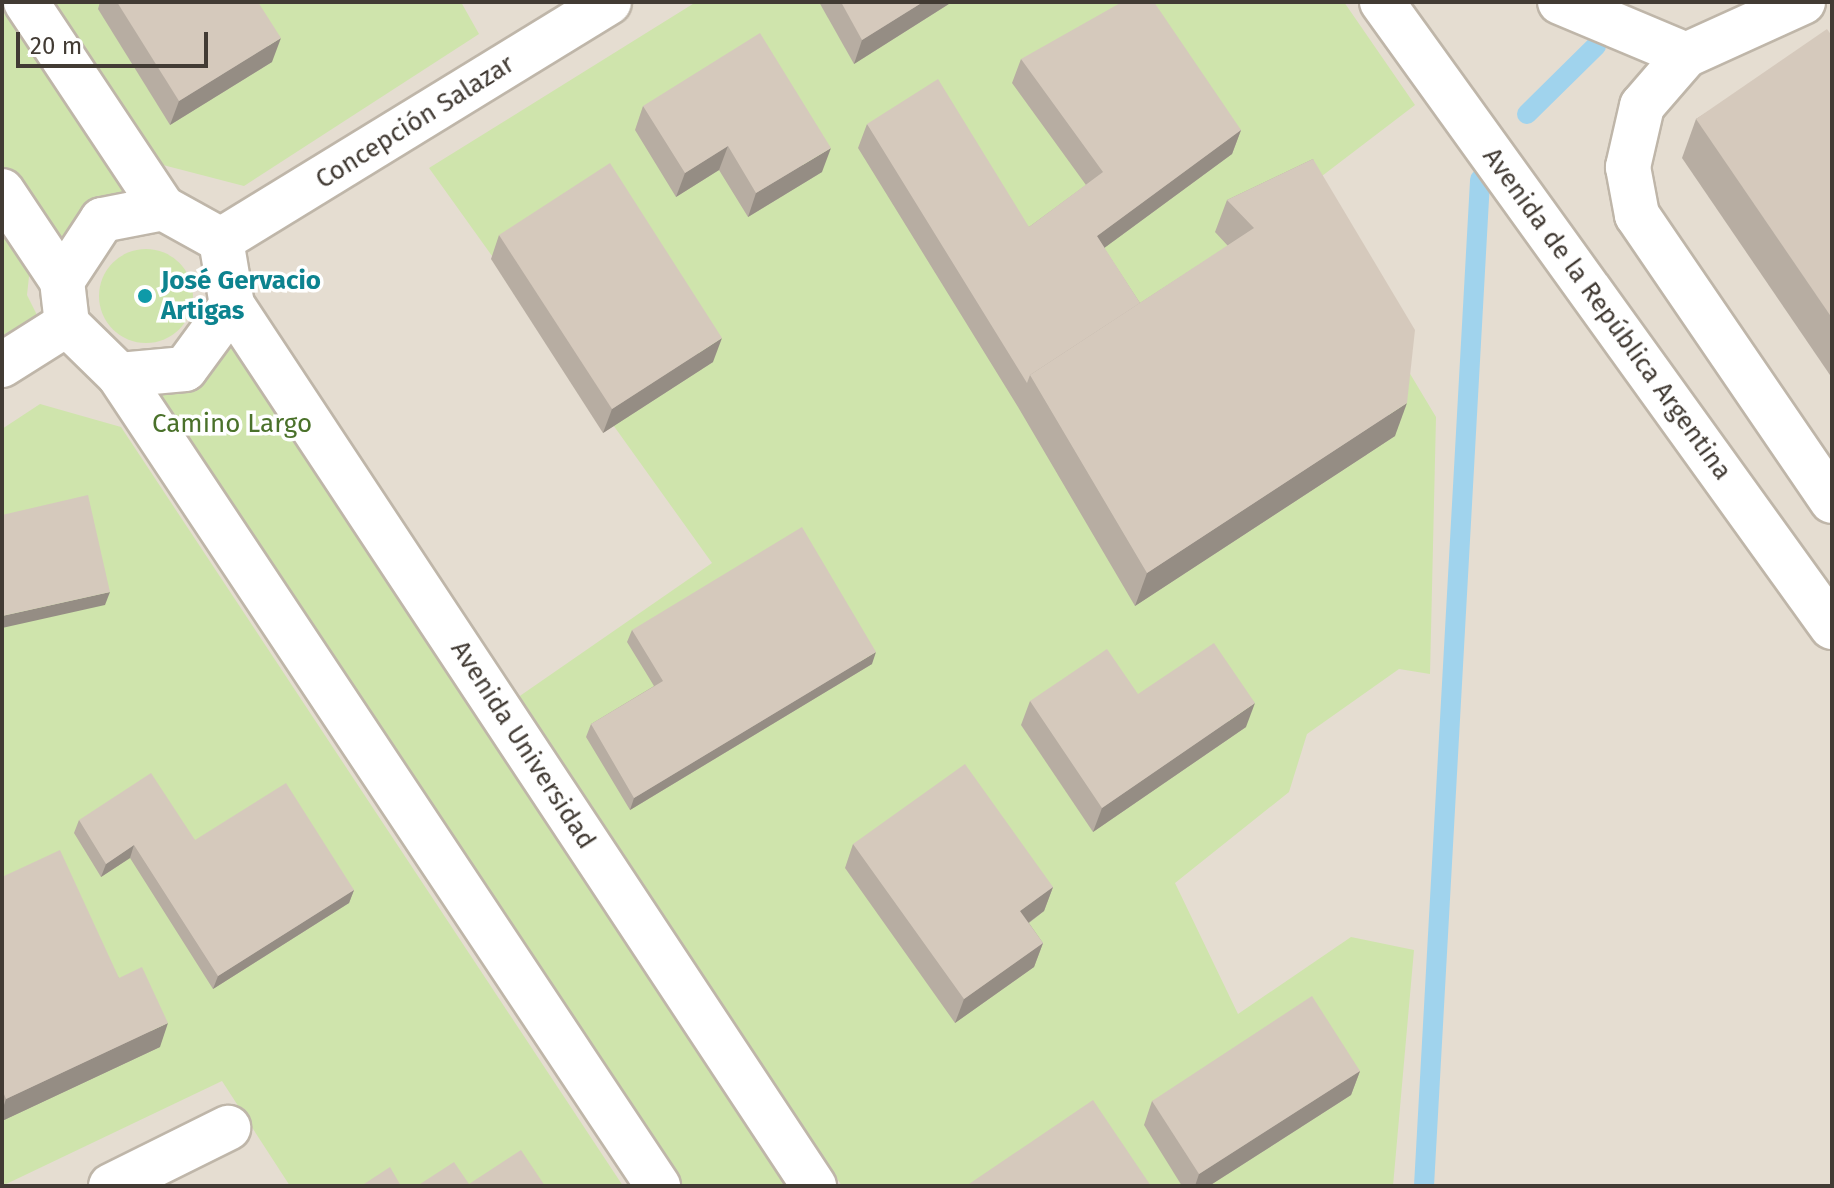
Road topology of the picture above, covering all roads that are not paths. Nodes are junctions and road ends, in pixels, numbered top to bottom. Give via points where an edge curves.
1 (26, 2) edge
2 (609, 2) edge
3 (1382, 2) edge
4 (1560, 2) edge
5 (1803, 2) edge
6 (1828, 2) edge
7 (1832, 8) edge
8 (1686, 55) junction
9 (2, 191) edge
10 (163, 208) junction
11 (221, 240) junction
12 (62, 281) junction
13 (232, 305) junction
14 (67, 324) junction
15 (2, 365) edge
16 (119, 375) junction
17 (1832, 501) edge
18 (1832, 627) edge
19 (228, 1128) dead end
20 (111, 1186) edge
21 (658, 1186) edge
22 (814, 1186) edge

1 - 10 street
2 - 11 street, Concepción Salazar
3 - 18 street, Avenida de la República Argentina
4 - 8 street
5 - 8 street
6 - 7 street
8 - 17 street via 1642,106 1628,167 1637,215
9 - 12 street
10 - 11 street
10 - 12 street via 102,220
11 - 13 street
12 - 14 street
13 - 16 street via 185,369
13 - 22 street, Avenida Universidad
14 - 15 street
14 - 16 street
16 - 21 street
19 - 20 street

